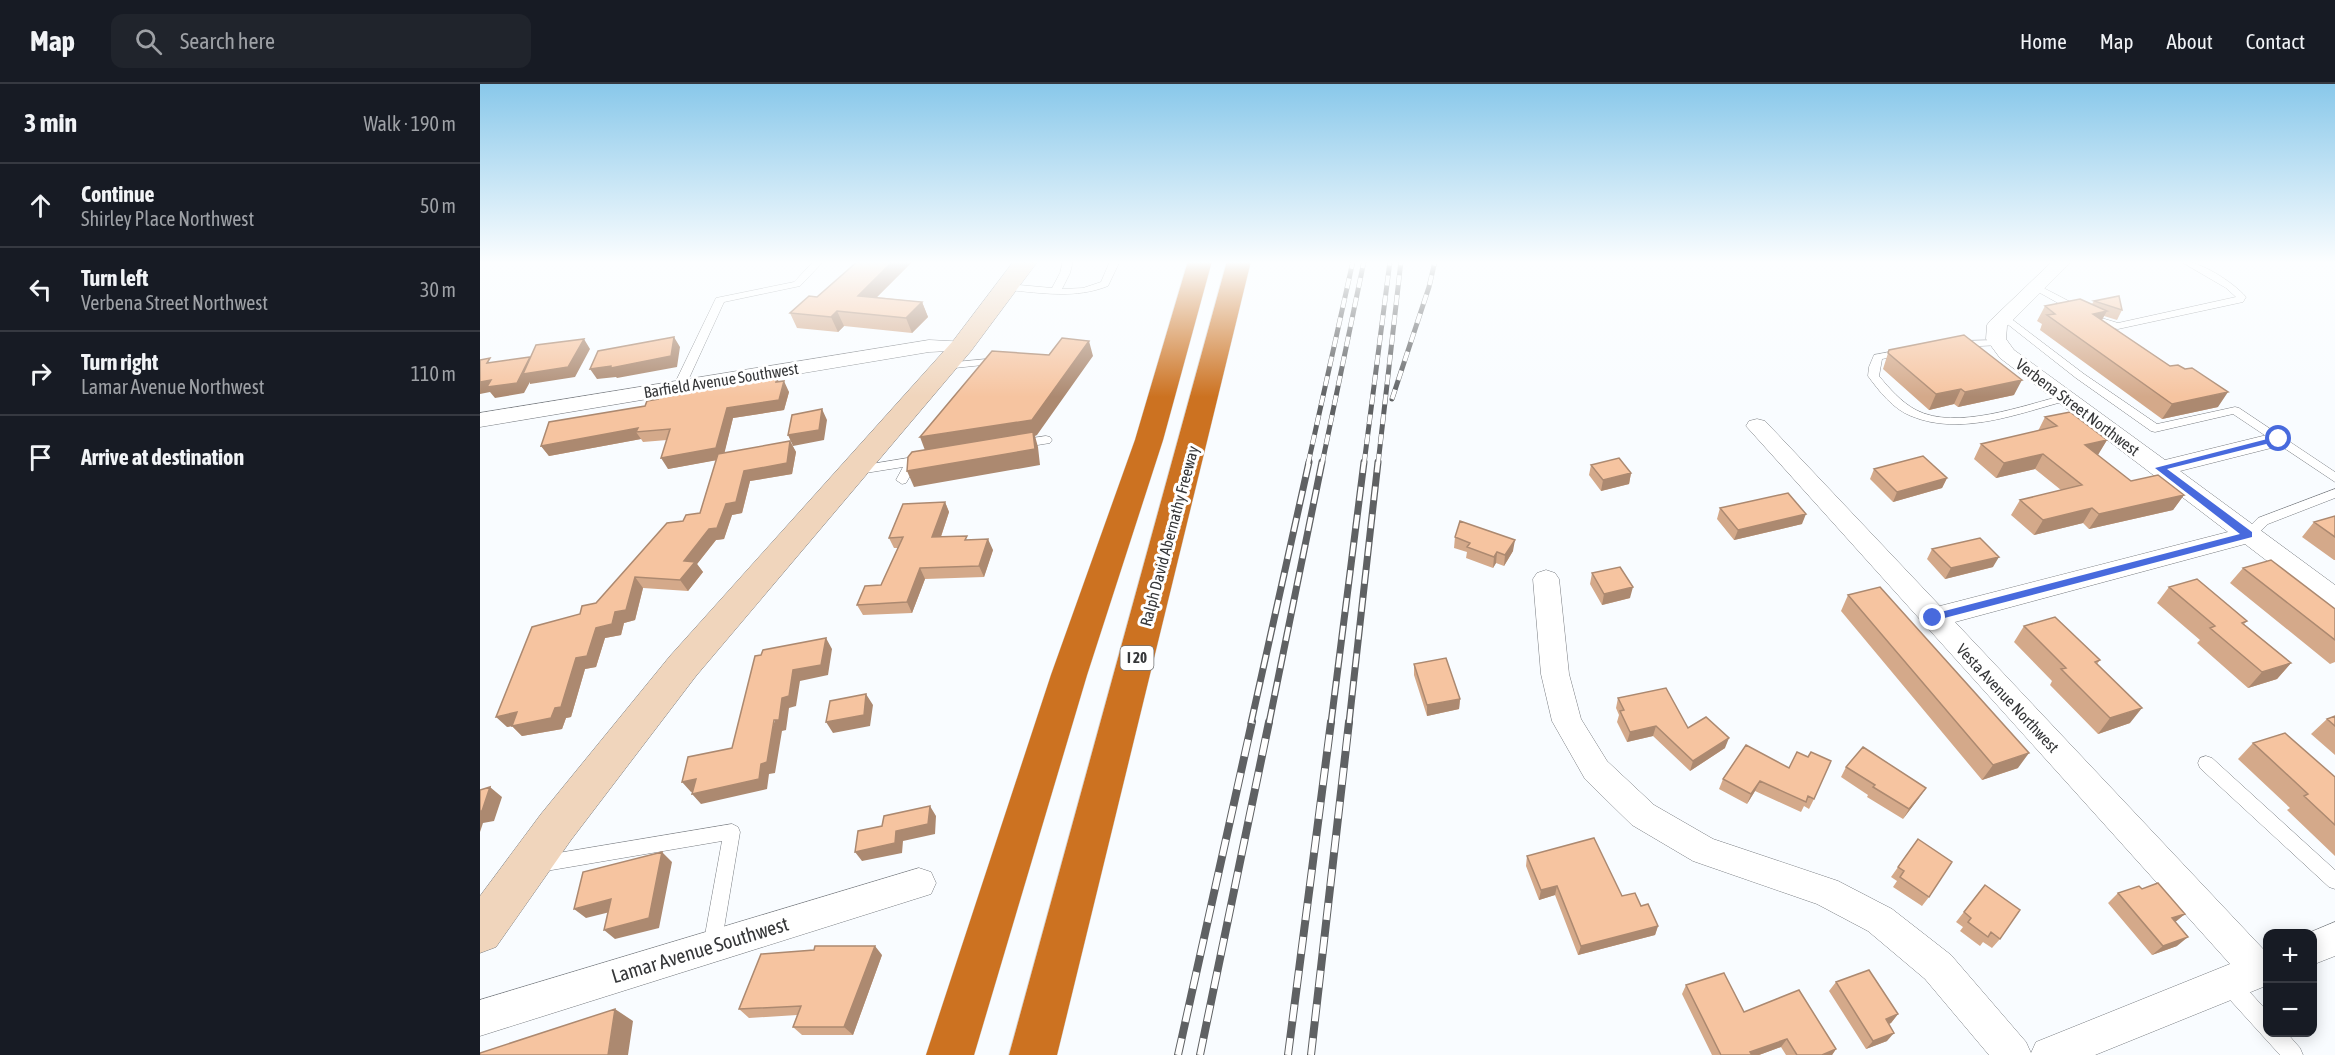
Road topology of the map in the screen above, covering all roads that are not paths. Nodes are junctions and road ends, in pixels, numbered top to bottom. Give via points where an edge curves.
1 (717, 306) edge
2 (993, 306) edge
3 (1187, 306) edge
4 (1227, 306) edge
5 (2016, 306) edge
6 (2072, 306) edge
7 (2210, 306) edge
8 (2005, 317) junction
9 (1999, 342) junction
10 (1946, 346) edge
11 (1912, 351) edge
12 (953, 356) junction
13 (1005, 361) edge
14 (679, 387) junction
15 (2065, 398) junction
16 (480, 420) edge
17 (1757, 426) dead end
18 (2279, 439) junction
19 (1046, 440) dead end
20 (1001, 447) edge
21 (934, 458) edge
22 (912, 462) junction
23 (2160, 468) junction
24 (851, 472) junction
25 (2335, 478) edge
26 (902, 480) dead end
27 (2335, 493) edge
28 (2248, 535) junction
29 (1546, 579) dead end
30 (2335, 599) edge
31 (1933, 618) junction
32 (2206, 763) dead end
33 (529, 866) junction
34 (2335, 881) edge
35 (919, 883) dead end
36 (480, 932) edge
37 (2335, 939) edge
38 (712, 946) junction
39 (2317, 946) edge
40 (2251, 973) edge
41 (2263, 1011) edge
42 (480, 1018) edge
43 (2277, 1037) edge
44 (950, 1055) edge
45 (1034, 1055) edge
46 (2013, 1055) edge
47 (2052, 1055) edge
48 (2293, 1055) edge

1 - 14 lane
2 - 12 main road
3 - 44 highway via 1149,440 1069,675
4 - 45 highway, Ralph David Abernathy Freeway / I 20
5 - 8 street
6 - 7 lane via 2118,326
8 - 9 street via 1997,325
8 - 18 lane via 2079,376 2155,428 2235,410
9 - 10 lane
9 - 15 street, Verbena Street Northwest via 2007,354
11 - 15 lane via 1878,357 1874,376 1892,398 1927,418 1960,421
12 - 13 lane
12 - 14 street, Barfield Avenue Southwest via 929,346
12 - 24 main road
14 - 16 street, Barfield Avenue Southwest
15 - 23 street, Verbena Street Northwest
17 - 31 street, Vesta Avenue Northwest
18 - 23 street
18 - 25 lane
19 - 20 lane
21 - 22 lane
22 - 24 lane
22 - 26 lane
23 - 28 street, Verbena Street Northwest
24 - 33 main road via 683,666
27 - 28 lane via 2263,521
28 - 30 street, Verbena Street Northwest
28 - 31 street
29 - 46 street via 1555,674 1567,721 1596,770 1643,815 1704,852 1826,892 1880,920 1938,967
31 - 40 street, Vesta Avenue Northwest
32 - 34 lane
33 - 36 main road
33 - 38 lane via 732,832
35 - 38 street, Lamar Avenue Southwest
37 - 39 street
38 - 42 street, Lamar Avenue Southwest
40 - 41 lane
40 - 47 street
43 - 48 lane

